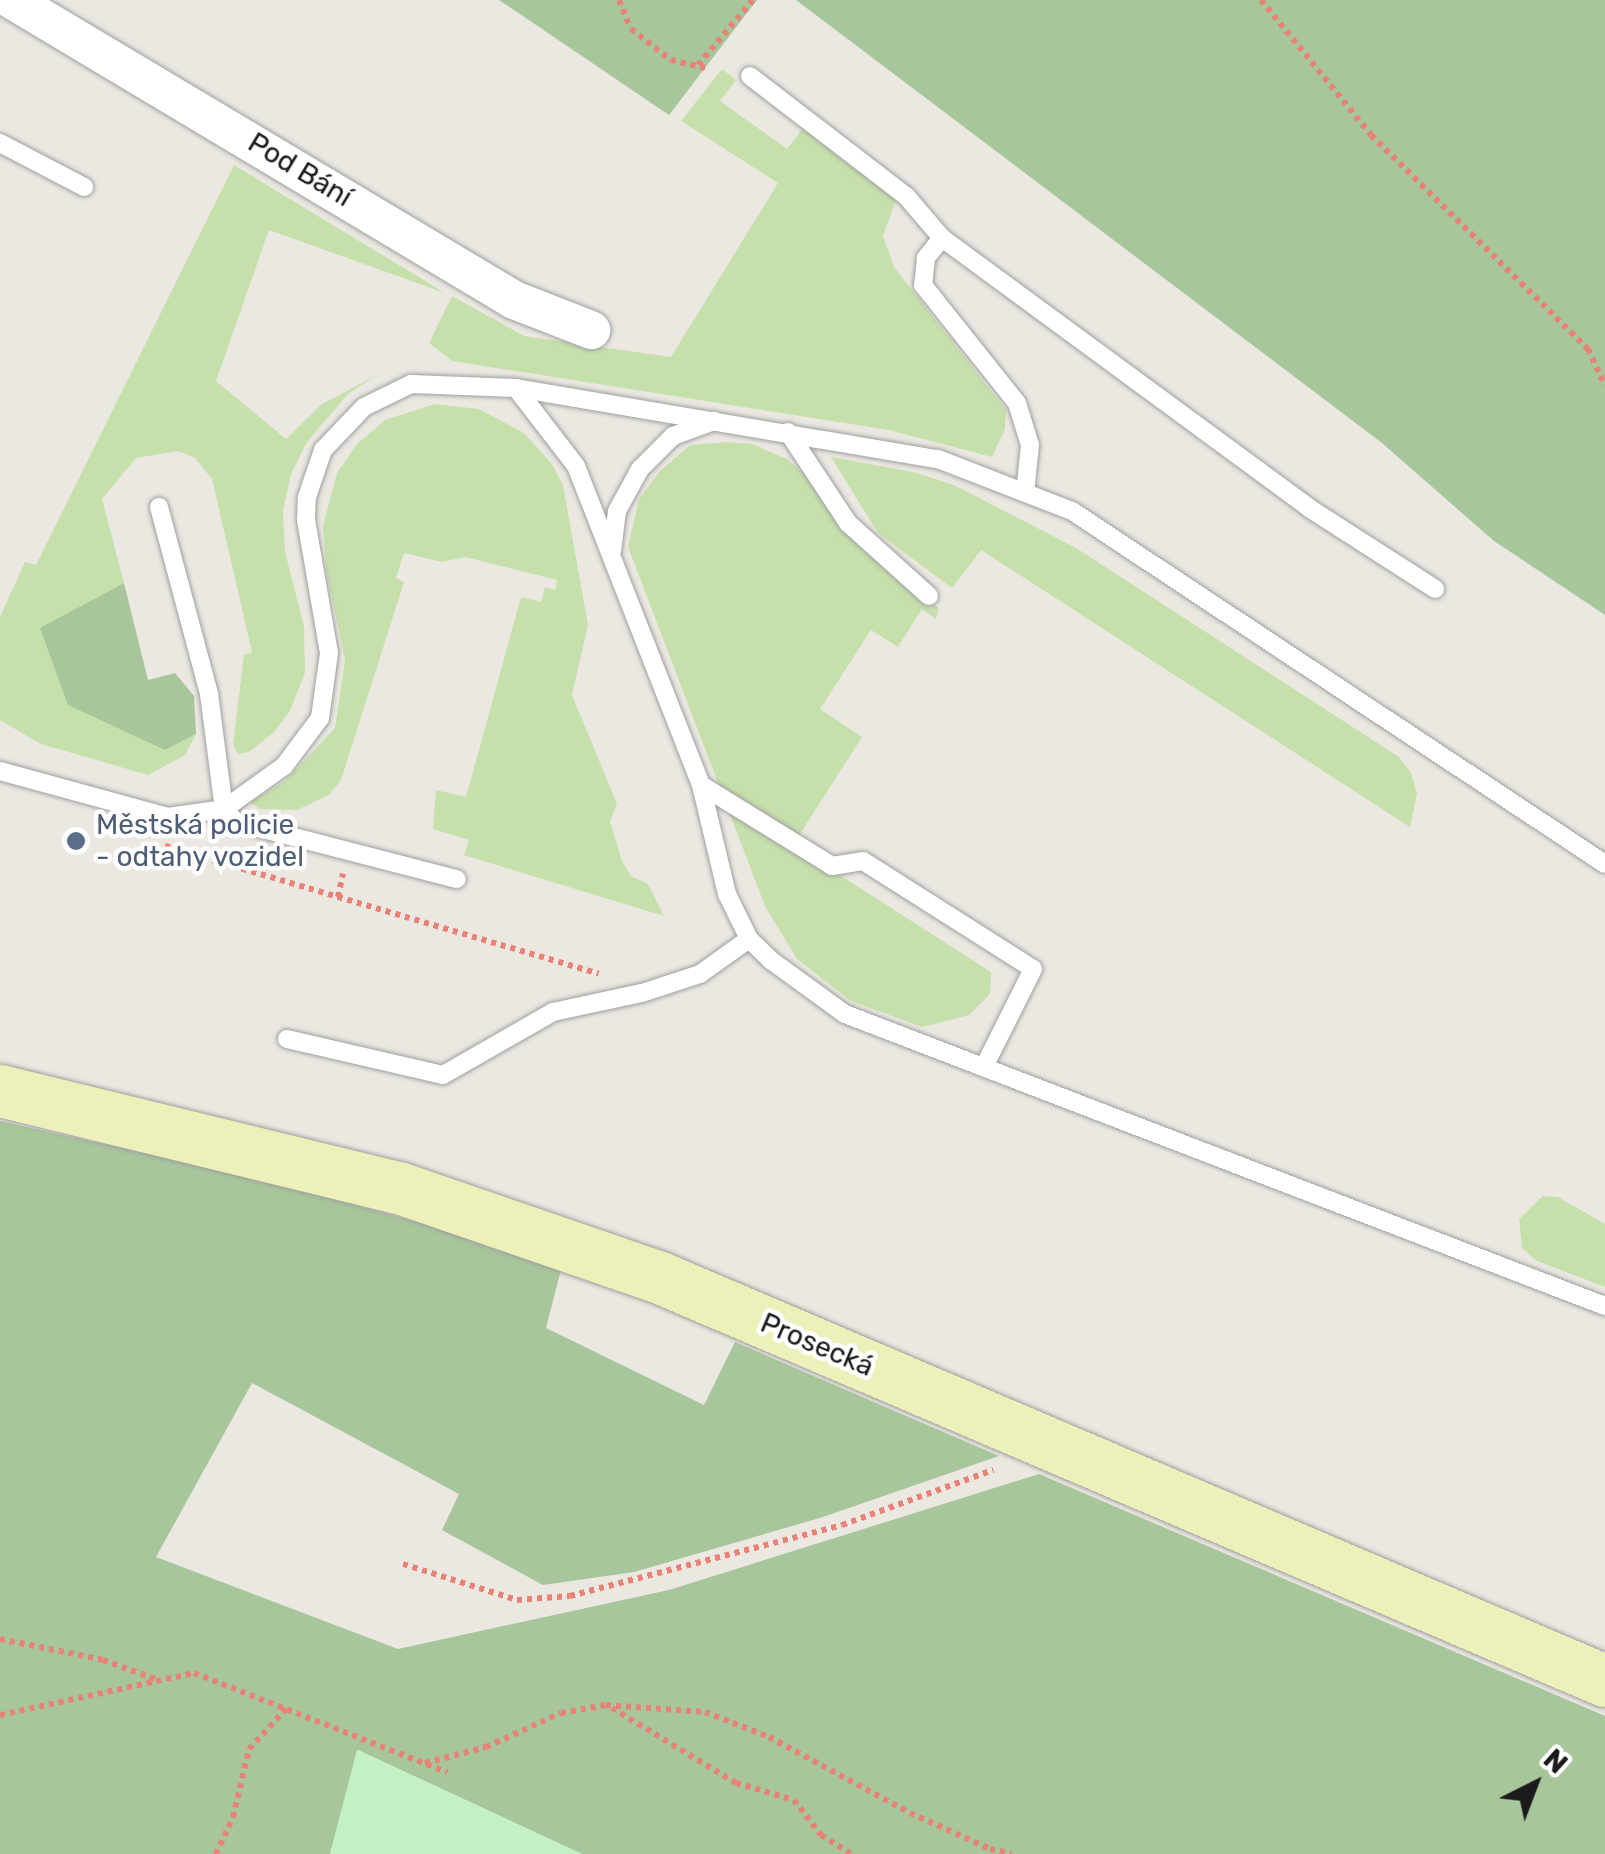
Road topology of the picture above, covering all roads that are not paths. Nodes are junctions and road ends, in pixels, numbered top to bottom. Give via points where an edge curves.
1 (12, 0) edge
2 (750, 76) dead end
3 (0, 143) edge
4 (84, 187) dead end
5 (942, 238) junction
6 (592, 330) dead end
7 (516, 388) junction
8 (719, 419) junction
9 (788, 432) junction
10 (1025, 493) junction
11 (159, 507) dead end
12 (612, 556) junction
13 (1435, 589) dead end
14 (929, 596) dead end
15 (0, 771) edge
16 (701, 784) junction
17 (224, 809) junction
18 (1605, 864) edge
19 (456, 879) dead end
20 (749, 939) junction
21 (287, 1039) dead end
22 (984, 1068) junction
23 (0, 1090) edge
24 (1605, 1306) edge
25 (1605, 1680) edge

1 - 6 street, Pod Bání via 514,300
2 - 5 lane via 906,196
3 - 4 lane
5 - 10 lane via 926,258 924,285 1017,403 1030,445
5 - 13 lane via 1309,508
7 - 8 lane
7 - 12 lane via 576,466
7 - 17 lane via 411,384 364,406 323,450 306,520 329,653 320,718 284,766
8 - 9 lane
8 - 12 lane via 673,436 640,469 617,511
9 - 10 lane via 938,459
9 - 14 lane via 848,524
10 - 18 lane via 1072,511
11 - 17 lane via 209,694
12 - 16 lane
15 - 17 lane via 168,817
16 - 20 lane via 727,894
16 - 22 lane via 832,866 863,860 1033,968
17 - 19 lane via 236,822
20 - 21 lane via 700,974 553,1012 443,1075
20 - 22 lane via 846,1014
22 - 24 lane
23 - 25 main road, Prosecká via 399,1188 658,1277

